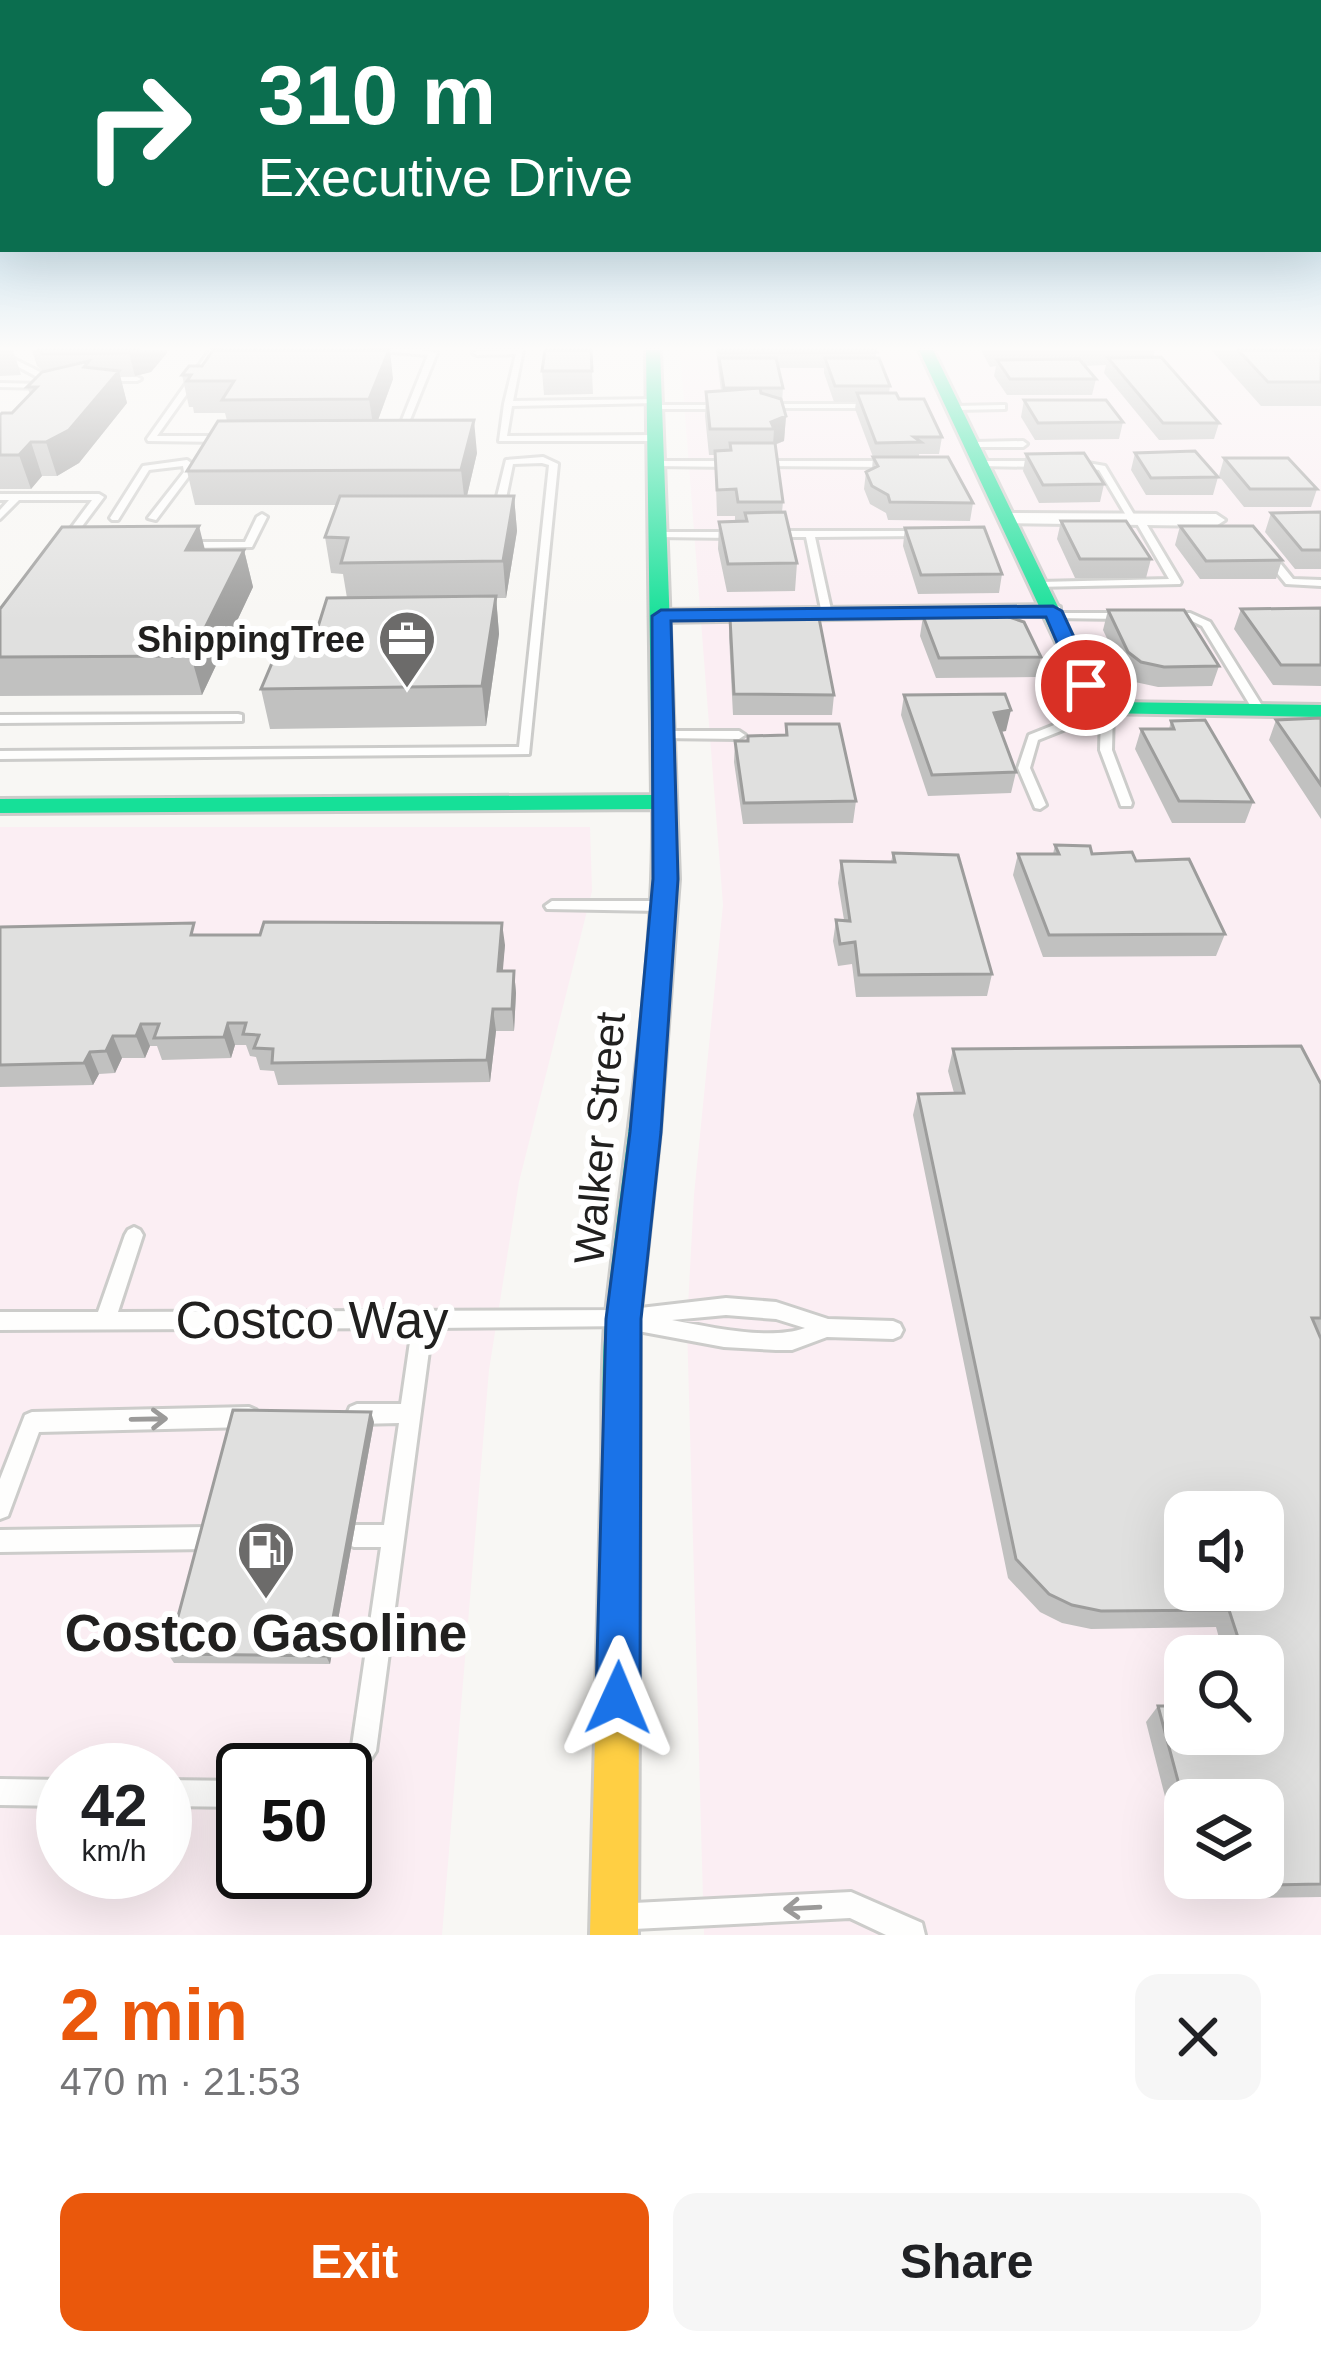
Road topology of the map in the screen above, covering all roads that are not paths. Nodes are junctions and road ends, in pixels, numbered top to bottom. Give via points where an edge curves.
1 (506, 440) edge
2 (656, 440) edge
3 (966, 440) edge
4 (1023, 444) dead end
5 (656, 452) junction
6 (975, 459) junction
7 (913, 464) edge
8 (1047, 464) edge
9 (1068, 464) edge
10 (0, 497) edge
11 (16, 497) junction
12 (0, 516) edge
13 (497, 516) edge
14 (262, 517) dead end
15 (115, 518) dead end
16 (131, 518) dead end
17 (153, 518) dead end
18 (1136, 520) junction
19 (1223, 524) edge
20 (1006, 528) junction
21 (123, 532) edge
22 (932, 533) edge
23 (810, 534) junction
24 (659, 535) junction
25 (1258, 544) edge
26 (182, 545) edge
27 (56, 556) edge
28 (1321, 583) edge
29 (1039, 585) junction
30 (827, 614) junction
31 (1054, 614) junction
32 (661, 616) junction
33 (1145, 616) edge
34 (1168, 616) edge
35 (1107, 708) junction
36 (1321, 711) edge
37 (1260, 712) junction
38 (238, 718) dead end
39 (0, 719) edge
40 (663, 735) junction
41 (739, 735) edge
42 (0, 755) edge
43 (664, 802) junction
44 (1126, 803) dead end
45 (1040, 805) dead end
46 (0, 806) edge
47 (552, 906) dead end
48 (663, 906) junction
49 (134, 1234) dead end
50 (623, 1319) junction
51 (423, 1320) junction
52 (0, 1321) edge
53 (105, 1321) junction
54 (827, 1328) junction
55 (893, 1330) dead end
56 (410, 1413) junction
57 (339, 1415) edge
58 (268, 1416) edge
59 (0, 1508) edge
60 (354, 1536) edge
61 (393, 1536) junction
62 (207, 1538) edge
63 (0, 1541) edge
64 (365, 1743) edge
65 (0, 1792) edge
66 (36, 1793) edge
67 (614, 1926) edge
68 (910, 1935) edge

1 - 5 lane
2 - 5 main road, Walker Street
3 - 6 main road
4 - 6 lane
5 - 7 lane
5 - 24 main road, Walker Street
6 - 8 lane
6 - 20 main road
9 - 18 lane via 1102,468
10 - 11 lane
11 - 12 lane
11 - 27 lane via 99,497
13 - 42 lane via 509,462 554,464 525,752
14 - 26 lane via 249,545
15 - 17 lane via 146,468 187,463
16 - 21 lane
18 - 19 street
18 - 20 street
18 - 29 lane via 1176,582
20 - 29 main road
22 - 23 lane
23 - 24 lane
23 - 30 lane
24 - 32 main road, Walker Street
25 - 28 lane via 1290,582
29 - 31 main road
30 - 31 street
30 - 32 street
31 - 33 lane
31 - 35 main road via 1086,685
32 - 40 main road, Walker Street
34 - 37 lane via 1206,624
35 - 37 main road
35 - 44 lane via 1106,750
35 - 45 lane via 1033,738 1024,768
36 - 37 main road
38 - 39 lane
40 - 41 lane
40 - 43 main road, Walker Street
43 - 46 main road
43 - 48 main road, Walker Street
47 - 48 lane
48 - 50 main road, Walker Street
49 - 53 lane
50 - 51 lane, Costco Way
50 - 54 lane via 776,1341
50 - 54 lane via 723,1304 792,1310
50 - 67 main road, Walker Street
51 - 53 lane, Costco Way
51 - 56 lane
52 - 53 lane, Costco Way
54 - 55 lane
56 - 57 lane
56 - 61 lane
59 -> 58 lane via 32,1422
60 - 61 lane
61 - 64 lane
62 - 63 lane
65 - 66 lane
68 -> 67 lane via 851,1905

